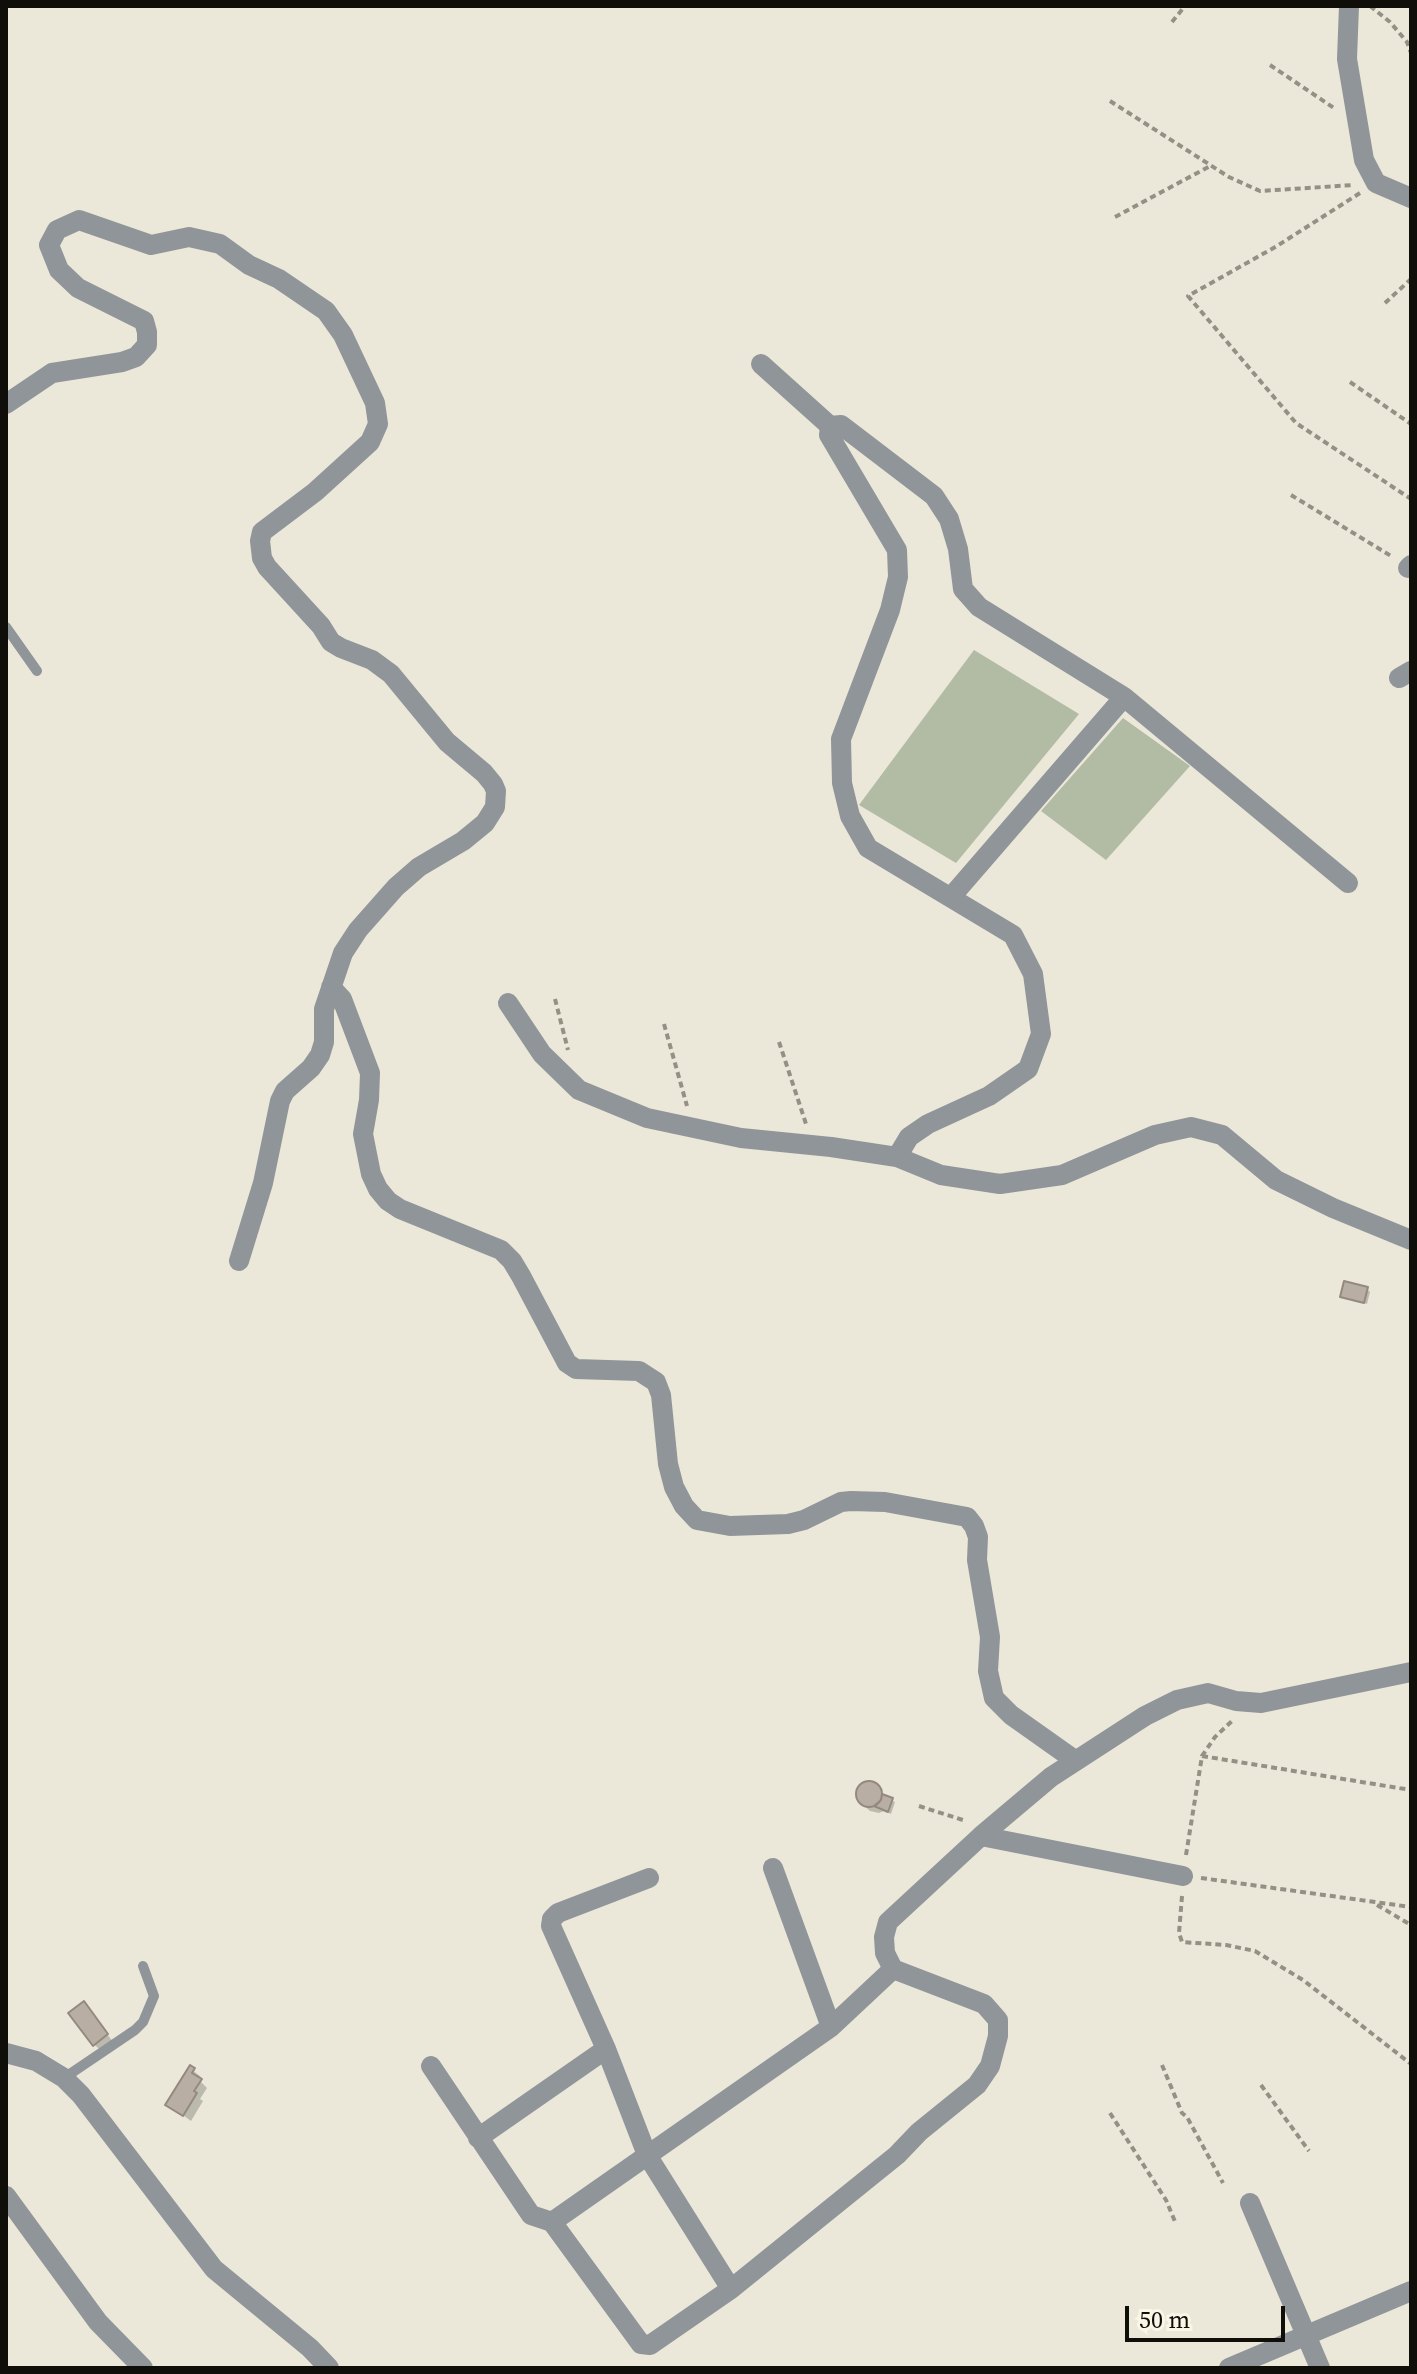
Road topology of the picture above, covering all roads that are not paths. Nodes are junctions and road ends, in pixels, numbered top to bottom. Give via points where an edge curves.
1 (1349, 6) edge
2 (1411, 198) edge
3 (761, 364) dead end
4 (6, 404) edge
5 (830, 426) junction
6 (6, 627) edge
7 (37, 671) dead end
8 (1124, 697) junction
9 (1348, 883) dead end
10 (951, 897) junction
11 (331, 987) junction
12 (508, 1003) dead end
13 (897, 1157) junction
14 (1411, 1240) edge
15 (239, 1261) dead end
16 (1411, 1672) edge
17 (1076, 1761) junction
18 (986, 1832) junction
19 (773, 1868) dead end
20 (1183, 1876) road end
21 (649, 1878) dead end
22 (143, 1966) dead end
23 (893, 1969) junction
24 (831, 2027) junction
25 (606, 2049) junction
26 (6, 2053) edge
27 (431, 2066) dead end
28 (64, 2078) junction
29 (478, 2138) junction
30 (647, 2155) junction
31 (6, 2196) edge
32 (1250, 2203) dead end
33 (552, 2222) junction
34 (731, 2289) junction
35 (1411, 2291) edge
36 (1305, 2336) junction
37 (143, 2368) edge
38 (329, 2368) edge
39 (1229, 2368) edge
40 (1320, 2368) edge

1 - 2 street via 1347,59 1364,160 1376,183
3 - 5 street
4 - 11 street via 52,373 122,362 147,345 144,321 78,288 59,270 49,245 57,230 79,220 151,245 189,237 220,244 304,293 343,335 375,403 378,424 370,442 262,532 262,558 336,645 391,674 447,742 493,784 497,800 485,823 396,887 343,953
5 - 8 street via 841,425 934,496 949,519 963,589 979,607
5 - 10 street via 829,435 897,550 898,577 890,610 841,739 842,783 850,816 868,848
6 - 7 lane
8 - 9 street
8 - 10 street
10 - 13 street via 1013,935 1033,974 1041,1034 1028,1069 989,1096 928,1124 909,1137
11 - 15 street via 320,1055 280,1101
11 - 17 street via 342,999 370,1073 363,1134 371,1174 388,1201 501,1250 521,1276 567,1363 576,1369 639,1371 656,1382 674,1487 697,1520 730,1526 788,1524 851,1501 967,1517 978,1537 994,1698
12 - 13 street via 542,1054 579,1090 647,1118 741,1138
13 - 14 street via 941,1175 1000,1184 1062,1175 1155,1135 1191,1127 1222,1135 1276,1180
16 - 17 street via 1261,1703 1208,1693 1177,1700
17 - 18 street
18 - 20 street
18 - 23 street via 888,1922 885,1953
19 - 24 street
21 - 25 street via 552,1919
22 - 28 lane via 154,1996 143,2022
23 - 24 street
23 - 34 street via 984,2004 998,2020 990,2066 977,2085 897,2155
24 - 30 street
25 - 29 street
25 - 30 street
26 - 28 street via 36,2061
27 - 29 street
28 - 38 street via 214,2269
29 - 33 street via 531,2215
30 - 33 street
30 - 34 street
31 - 37 street via 98,2322
32 - 36 street
33 - 34 street via 646,2346
35 - 36 street
36 - 39 street
36 - 40 street

